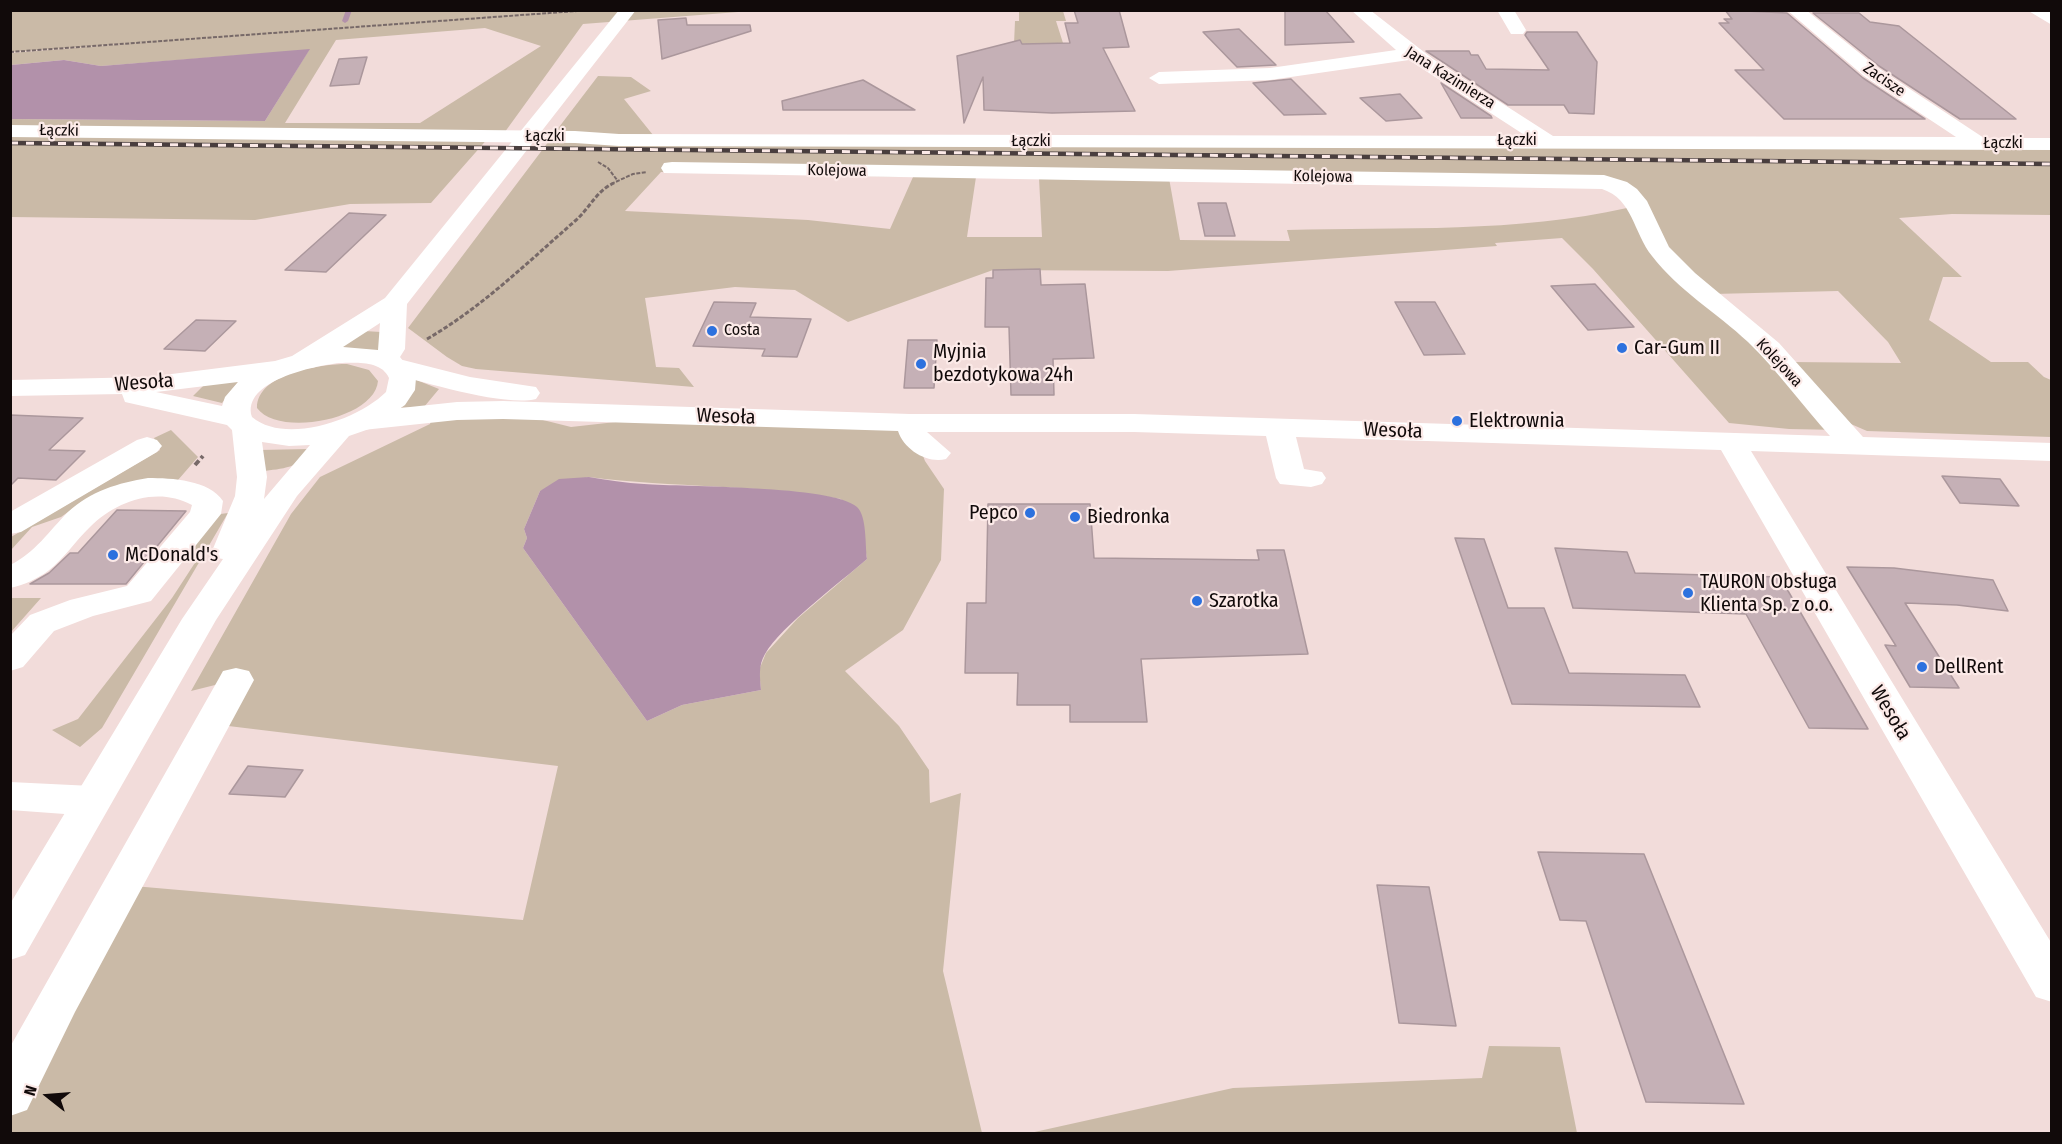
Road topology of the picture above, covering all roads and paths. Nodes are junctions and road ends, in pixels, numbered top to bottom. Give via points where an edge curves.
1 (591, 10) edge
2 (628, 10) edge
3 (1359, 10) edge
4 (1505, 10) edge
5 (1795, 10) edge
6 (2035, 10) edge
7 (2052, 20) edge
8 (1517, 30) dead end
9 (10, 52) edge
10 (1410, 54) junction
11 (1159, 78) dead end
12 (10, 131) edge
13 (1546, 141) junction
14 (1978, 143) junction
15 (2052, 144) edge
16 (672, 168) joint
17 (394, 303) junction
18 (427, 339) dead end
19 (390, 363) junction
20 (290, 365) junction
21 (10, 388) edge
22 (1090, 422) junction
23 (241, 423) junction
24 (910, 423) junction
25 (351, 426) junction
26 (1279, 428) junction
27 (1731, 442) junction
28 (147, 446) dead end
29 (1854, 446) junction
30 (2052, 452) edge
31 (936, 453) dead end
32 (203, 456) dead end
33 (192, 467) dead end
34 (1311, 478) dead end
35 (10, 525) edge
36 (10, 578) edge
37 (199, 619) junction
38 (10, 659) edge
39 (236, 680) dead end
40 (10, 796) edge
41 (92, 801) junction
42 (10, 943) edge
43 (2052, 984) edge
44 (10, 1095) edge

1 - 9 path
2 - 17 street
3 - 10 street, Jana Kazimierza
4 - 8 street
5 - 14 street, Zacisze via 1871,72
6 - 7 street
10 - 11 street via 1270,74
10 - 13 street, Jana Kazimierza
12 - 13 street, Łączki via 619,140
13 - 14 street, Łączki
14 - 15 street, Łączki
16 - 18 path via 633,174 602,188 578,218 460,320
16 - 29 street, Kolejowa via 1604,182 1622,186 1637,201 1660,251 1698,289 1770,349
17 - 19 street
17 - 20 street
19 - 20 street, Wesoła via 372,356 339,355
19 - 22 street, Wesoła via 470,385 526,393 961,409
19 - 25 street via 402,375 403,386 396,398
20 - 21 street, Wesoła via 148,386
20 - 23 street via 257,380 242,393 235,406
21 - 23 street, Wesoła via 146,397
22 - 24 street, Wesoła
22 - 26 street, Wesoła
23 - 25 street, Wesoła via 263,435 286,437
23 - 37 street via 252,477 250,496
24 - 25 street, Wesoła via 503,410 457,411
24 - 31 street via 914,436
25 - 37 street via 285,491
26 - 27 street, Wesoła
26 - 34 street via 1291,478
27 - 29 street, Wesoła
27 - 43 street, Wesoła
28 - 35 street
29 - 30 street, Wesoła
32 - 33 path
36 - 38 street via 39,565 90,509 116,496 149,488 183,488 208,501 205,514 139,594 42,623
37 - 41 street
39 - 44 street
40 - 41 street
41 - 42 street

